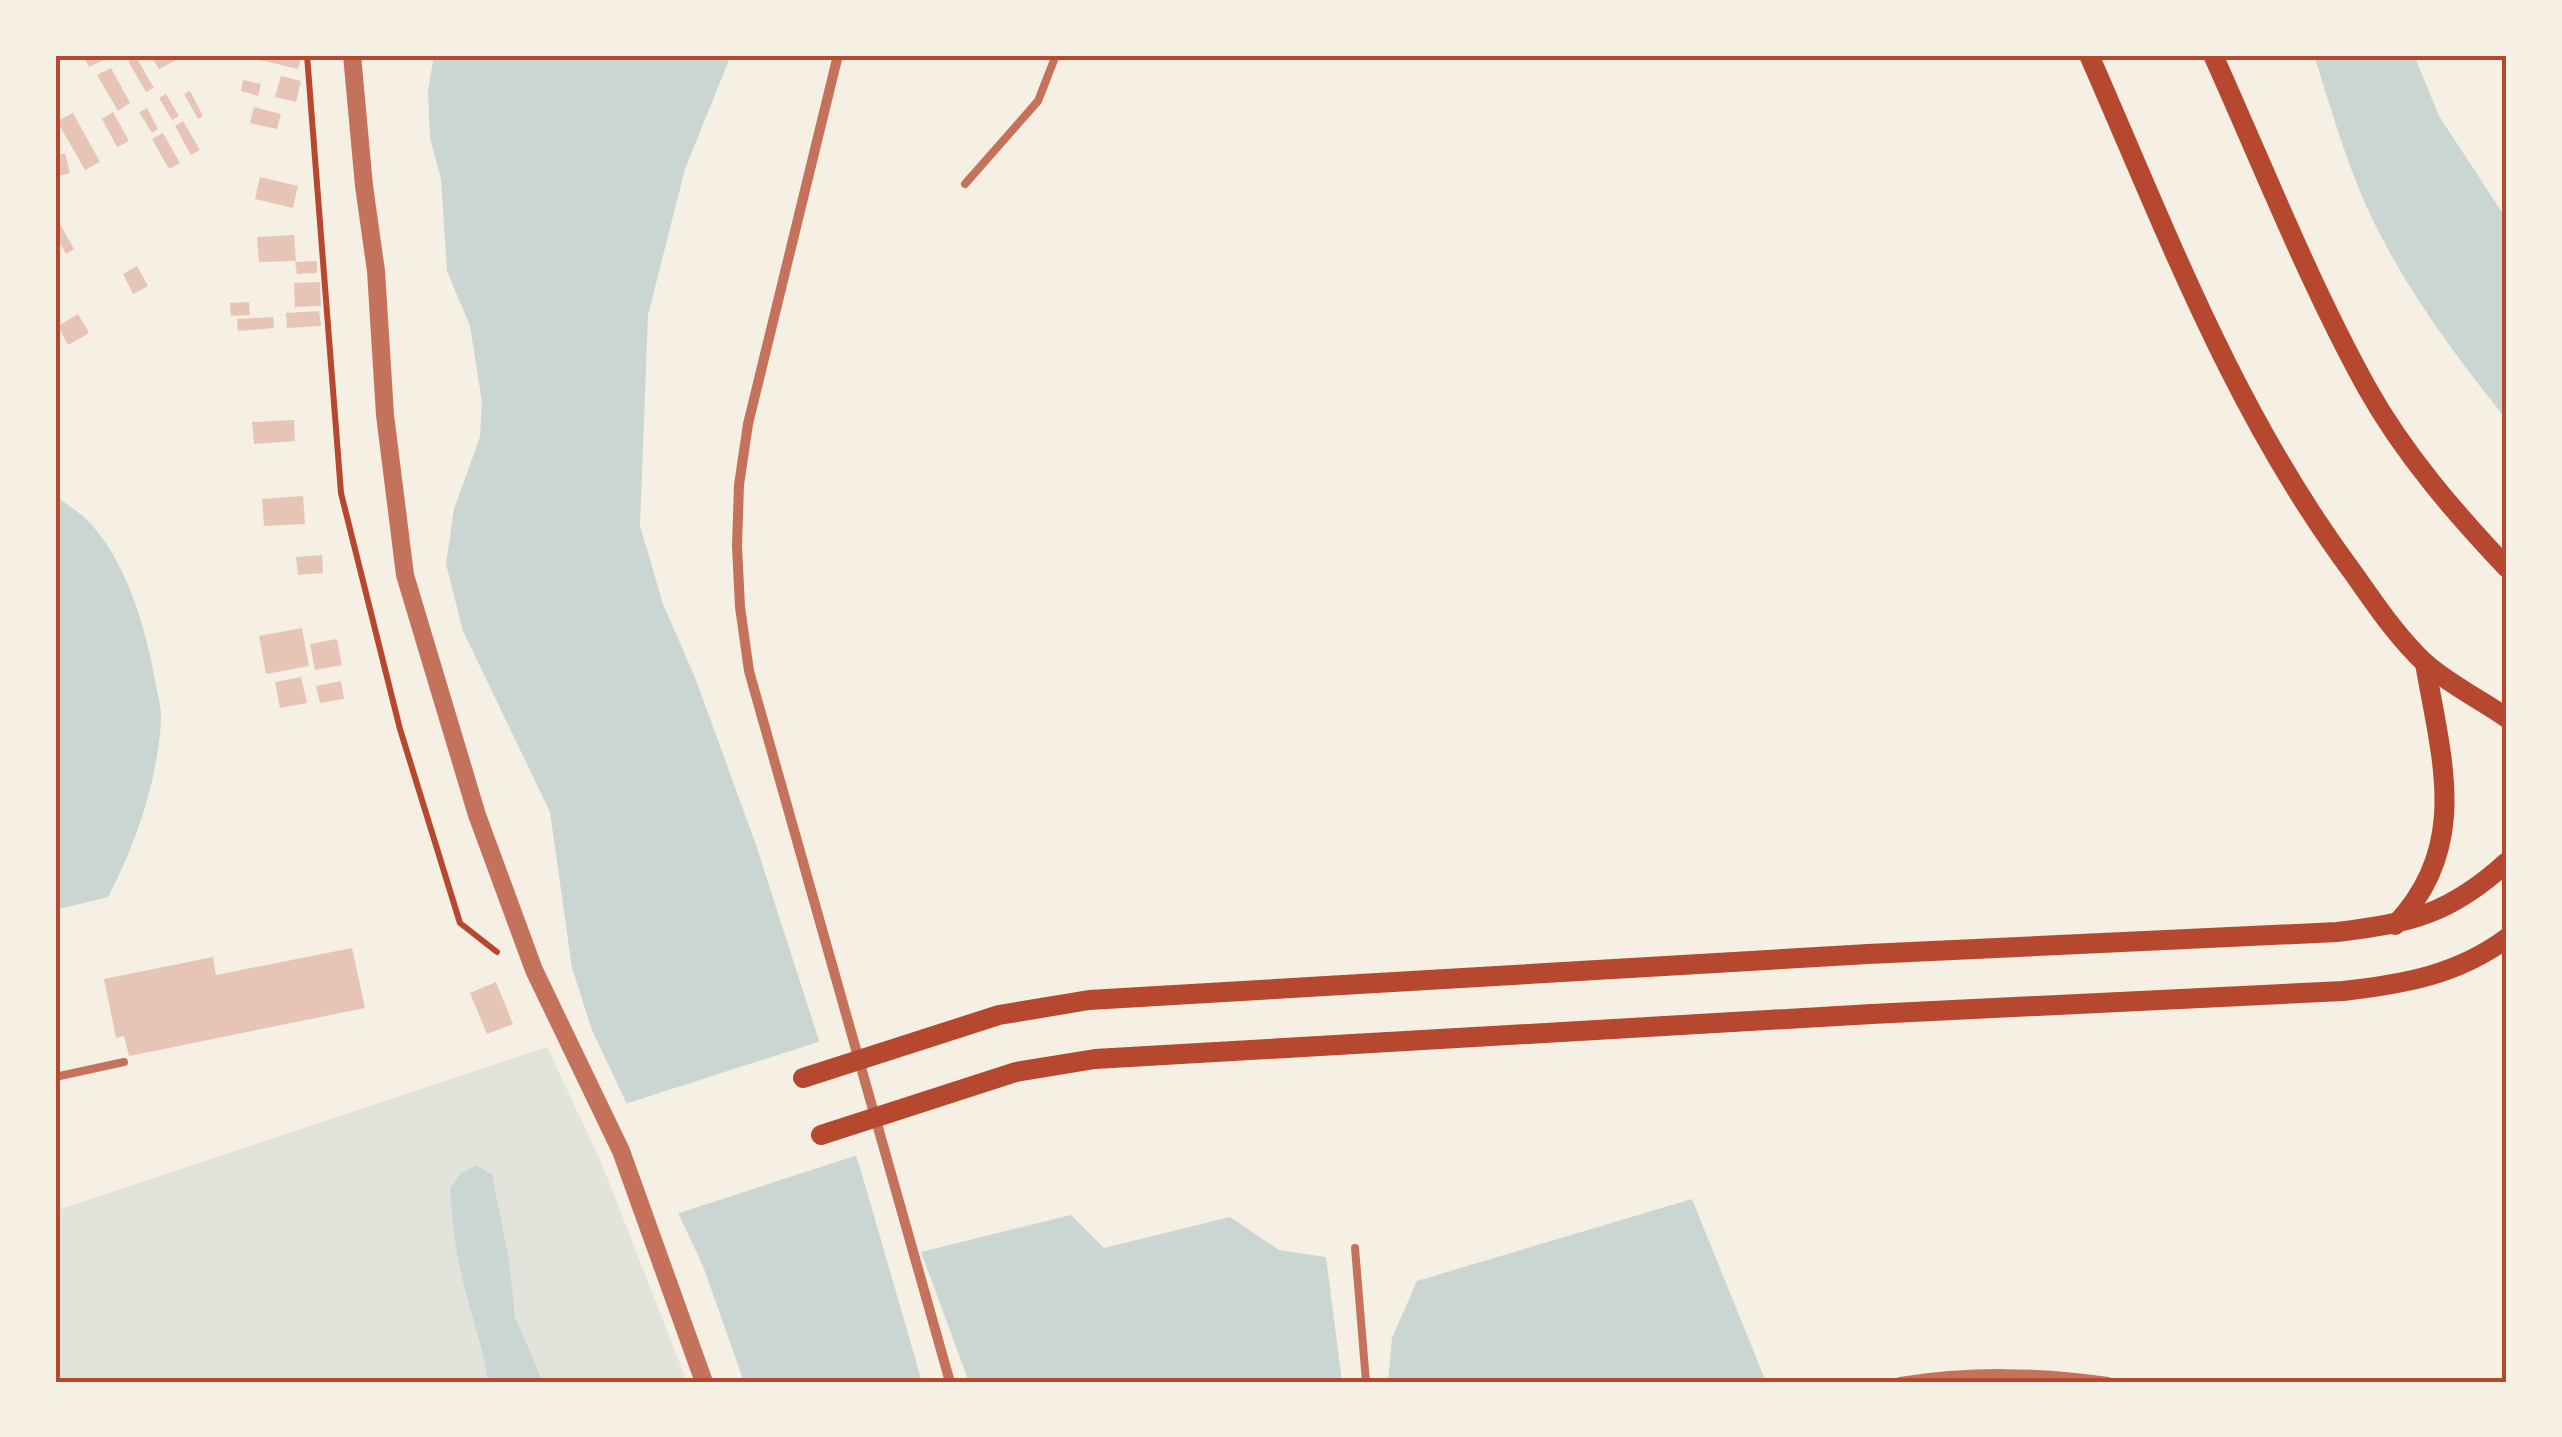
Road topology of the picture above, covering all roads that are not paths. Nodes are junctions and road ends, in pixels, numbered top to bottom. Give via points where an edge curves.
1 (352, 55) edge
2 (838, 55) edge
3 (1056, 55) edge
4 (2088, 55) edge
5 (2212, 55) edge
6 (964, 184) dead end
7 (2507, 568) edge
8 (2425, 663) junction
9 (2507, 718) edge
10 (2507, 862) edge
11 (2395, 924) junction
12 (2507, 938) edge
13 (2507, 946) edge
14 (2481, 957) junction
15 (124, 1062) dead end
16 (55, 1078) edge
17 (802, 1078) dead end
18 (821, 1134) dead end
19 (1355, 1248) dead end
20 (704, 1382) edge
21 (950, 1382) edge
22 (1366, 1382) edge
23 (1900, 1382) edge
24 (2108, 1382) edge

1 - 20 street via 406,576 477,815 528,953 621,1151
2 - 21 street via 748,424 738,500 740,607 772,756
3 - 6 lane via 1038,101
4 - 8 main road via 2228,372 2275,459 2319,528
5 - 7 main road via 2368,389 2409,453
8 - 9 main road
8 - 11 main road via 2444,828 2429,883
10 - 11 main road via 2450,906
11 - 17 main road via 1089,1000 1030,1008
12 - 14 main road
13 - 14 main road
14 - 18 main road via 2407,983 2343,992 1095,1059 1042,1066
15 - 16 lane
19 - 22 lane
23 - 24 street via 1938,1376

